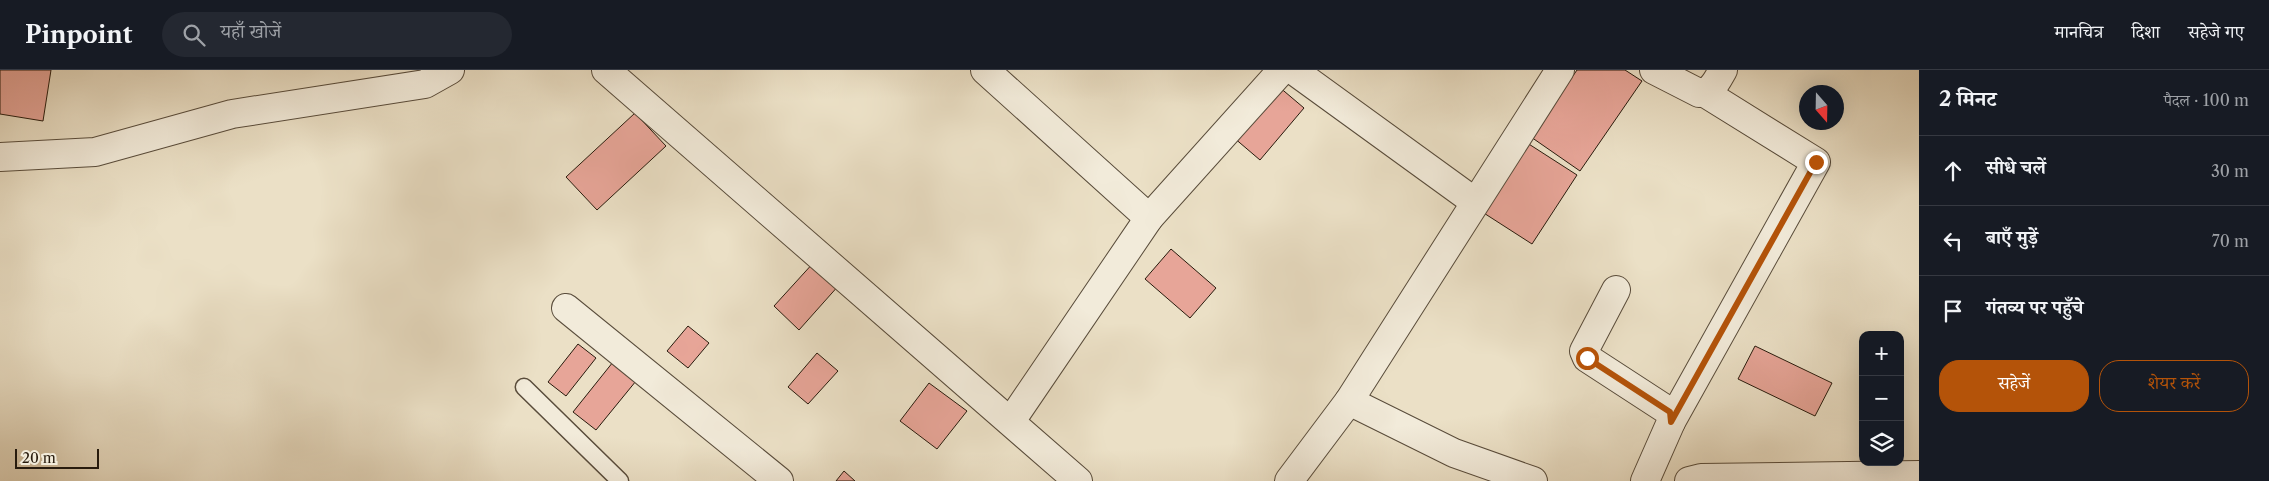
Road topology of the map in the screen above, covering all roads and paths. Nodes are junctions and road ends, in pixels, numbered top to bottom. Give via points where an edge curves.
1 (450, 70) edge
2 (606, 70) edge
3 (984, 70) edge
4 (1282, 70) edge
5 (1293, 70) edge
6 (1560, 70) edge
7 (1654, 70) edge
8 (1723, 70) edge
9 (1705, 93) junction
10 (0, 157) edge
11 (1475, 202) junction
12 (1150, 218) junction
13 (1616, 290) dead end
14 (566, 308) dead end
15 (524, 387) dead end
16 (1349, 401) junction
17 (1011, 420) junction
18 (1671, 422) junction
19 (1919, 475) edge
20 (620, 481) edge
21 (779, 481) edge
22 (1078, 481) edge
23 (1289, 481) edge
24 (1533, 481) edge
25 (1645, 481) edge
26 (1689, 481) edge

1 - 10 street via 425,84 232,114 95,152
2 - 17 street
3 - 12 street
4 - 12 street
5 - 11 street
6 - 11 street
7 - 9 street via 1692,92
8 - 9 street
9 - 18 street via 1816,162
11 - 16 street
12 - 17 street
13 - 18 street via 1584,351 1587,358 1670,412
14 - 21 street
15 - 20 lane
16 - 23 street
16 - 24 street via 1454,453
17 - 22 street
18 - 25 street
19 - 26 street via 1701,478

